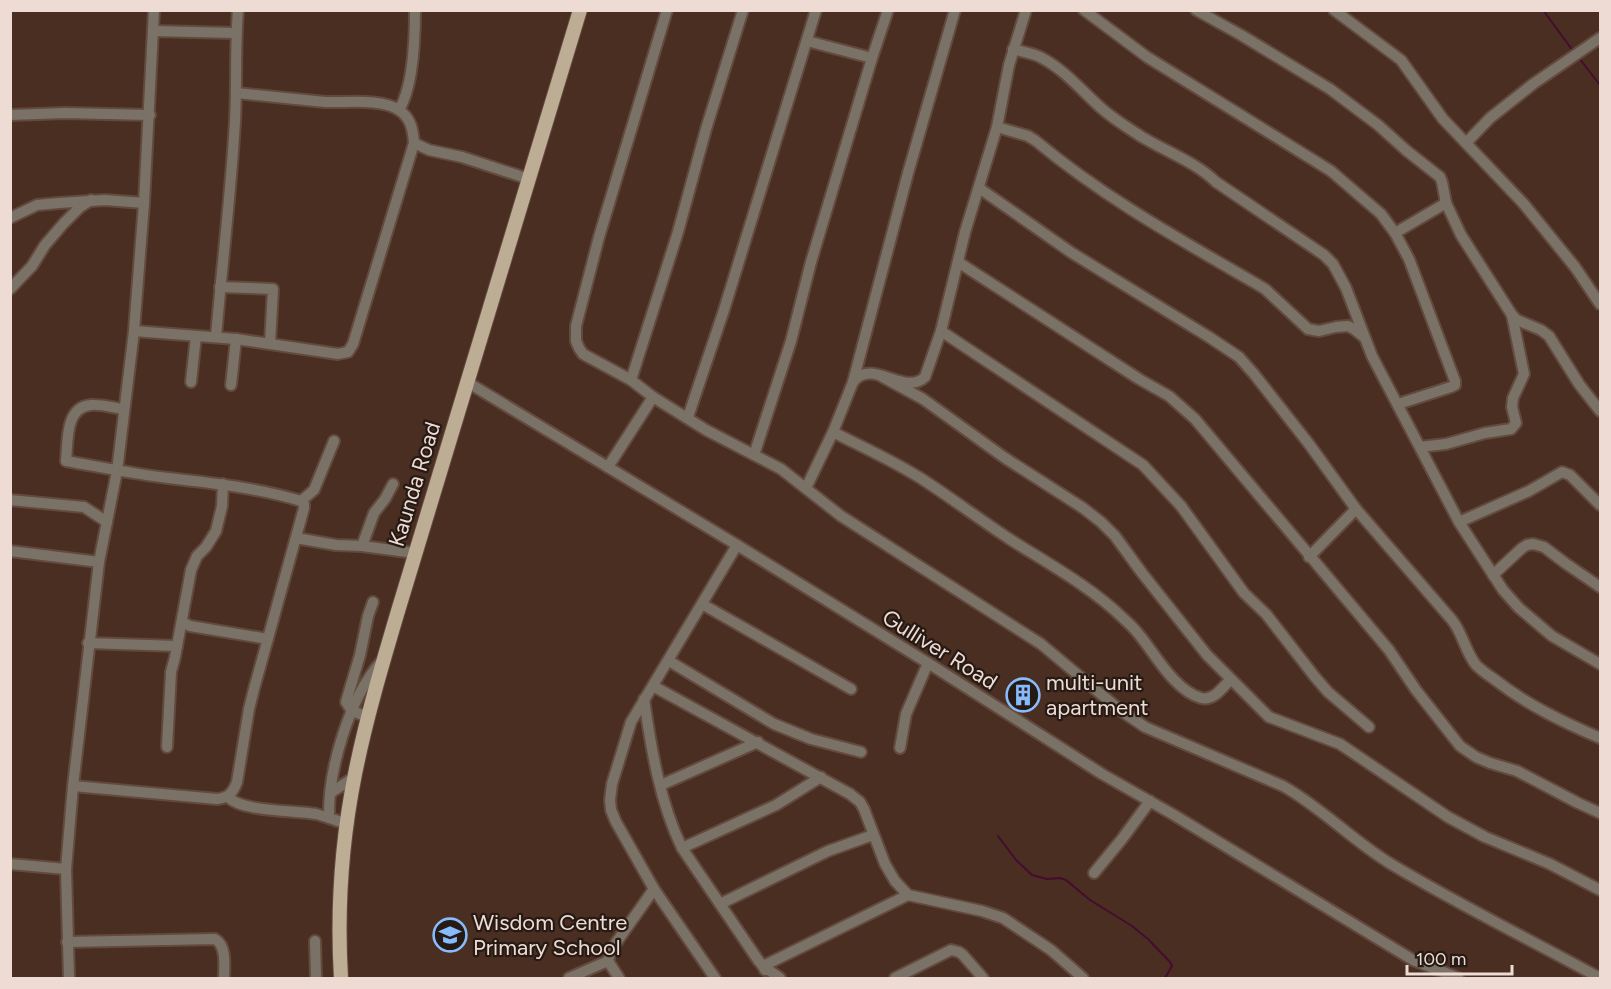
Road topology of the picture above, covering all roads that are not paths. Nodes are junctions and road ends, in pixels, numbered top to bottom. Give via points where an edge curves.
1 (154, 10) edge
2 (238, 10) edge
3 (415, 10) edge
4 (580, 10) edge
5 (668, 10) edge
6 (742, 10) edge
7 (816, 10) edge
8 (888, 10) edge
9 (955, 10) edge
10 (1026, 10) edge
11 (1084, 10) edge
12 (1196, 10) edge
13 (1334, 10) edge
14 (153, 31) junction
15 (236, 33) junction
16 (1600, 38) edge
17 (807, 41) junction
18 (1013, 49) junction
19 (872, 58) junction
20 (236, 93) junction
21 (399, 110) junction
22 (10, 115) edge
23 (150, 115) junction
24 (997, 128) junction
25 (414, 143) junction
26 (1466, 143) junction
27 (529, 179) junction
28 (979, 188) junction
29 (91, 200) junction
30 (144, 203) junction
31 (1446, 203) junction
32 (10, 218) edge
33 (1395, 233) junction
34 (958, 262) junction
35 (220, 287) junction
36 (10, 289) edge
37 (1600, 304) edge
38 (1512, 315) junction
39 (134, 331) junction
40 (941, 331) junction
41 (196, 336) junction
42 (216, 337) junction
43 (1364, 338) junction
44 (236, 339) junction
45 (270, 343) junction
46 (881, 376) junction
47 (632, 380) junction
48 (191, 382) dead end
49 (467, 382) junction
50 (853, 382) junction
51 (231, 385) dead end
52 (653, 397) junction
53 (1398, 404) junction
54 (124, 410) junction
55 (1600, 411) edge
56 (688, 417) junction
57 (833, 432) junction
58 (334, 441) dead end
59 (1420, 447) junction
60 (754, 455) junction
61 (608, 467) junction
62 (117, 471) junction
63 (223, 484) junction
64 (393, 484) dead end
65 (806, 488) junction
66 (10, 500) edge
67 (301, 501) junction
68 (1600, 505) edge
69 (1356, 509) junction
70 (107, 522) junction
71 (1460, 522) junction
72 (296, 538) junction
73 (737, 545) junction
74 (362, 546) junction
75 (10, 551) edge
76 (416, 553) junction
77 (1309, 557) junction
78 (99, 562) junction
79 (1493, 575) junction
80 (1600, 587) edge
81 (374, 602) dead end
82 (702, 604) junction
83 (182, 622) junction
84 (268, 639) junction
85 (88, 643) junction
86 (177, 646) junction
87 (360, 654) junction
88 (383, 661) junction
89 (669, 661) junction
90 (928, 663) junction
91 (1600, 664) edge
92 (1230, 680) junction
93 (653, 686) junction
94 (851, 689) dead end
95 (644, 699) junction
96 (352, 711) junction
97 (368, 717) junction
98 (1369, 727) dead end
99 (1600, 738) edge
100 (758, 742) junction
101 (167, 747) dead end
102 (900, 748) dead end
103 (861, 752) dead end
104 (336, 766) junction
105 (355, 774) junction
106 (821, 777) junction
107 (661, 785) junction
108 (73, 786) junction
109 (330, 793) junction
110 (228, 797) junction
111 (1150, 801) junction
112 (1600, 813) edge
113 (329, 818) junction
114 (348, 824) junction
115 (873, 835) junction
116 (682, 848) junction
117 (10, 864) edge
118 (66, 869) junction
119 (1094, 873) dead end
120 (654, 889) junction
121 (1600, 891) edge
122 (908, 895) junction
123 (720, 904) junction
124 (315, 941) dead end
125 (67, 942) junction
126 (608, 961) junction
127 (763, 966) junction
128 (69, 978) edge
129 (224, 978) edge
130 (316, 978) edge
131 (341, 978) edge
132 (569, 978) edge
133 (620, 978) edge
134 (715, 978) edge
135 (770, 978) edge
136 (780, 978) edge
137 (895, 978) edge
138 (983, 978) edge
139 (1083, 978) edge
140 (1458, 978) edge
141 (1600, 978) edge

1 - 14 street
2 - 15 street
3 - 21 street via 416,32 408,85
4 - 27 main road, Kaunda Road
5 - 47 street via 576,326 576,341 584,354
6 - 47 street
7 - 17 street
8 - 19 street
9 - 50 street
10 - 18 street
11 - 33 street via 1147,57 1331,171 1381,214
12 - 31 street via 1312,77 1378,125 1440,177
13 - 26 street via 1401,60 1443,119
14 - 15 street
14 - 23 street
15 - 20 street
16 - 26 street via 1533,84
17 - 19 street
17 - 56 street
18 - 24 street
18 - 43 street via 1038,56 1052,65 1111,116 1206,172 1216,183 1324,255 1346,288
19 - 60 street
20 - 21 street via 374,103
20 - 35 street
21 - 25 street via 409,120
22 - 23 street
23 - 30 street
24 - 28 street
24 - 43 street via 1036,141 1118,202 1260,286 1308,329 1348,327
25 - 27 street
25 - 45 street via 348,352 338,354
26 - 37 street via 1523,203
27 - 49 main road, Kaunda Road
28 - 34 street
28 - 69 street via 1072,253 1239,357
29 - 30 street
29 - 32 street via 37,205
29 - 36 street via 64,223
30 - 39 street
31 - 33 street
31 - 38 street via 1461,235
33 - 53 street via 1416,275 1455,381 1451,387
34 - 40 street
34 - 77 street via 1169,396 1195,419
35 - 42 street
35 - 45 street via 273,289
38 - 55 street via 1549,336
38 - 59 street via 1524,374 1513,398 1514,426
39 - 41 street
39 - 54 street
40 - 46 street via 921,381 909,383
40 - 98 street via 1143,465 1181,506 1244,593 1266,614 1315,677
41 - 42 street
41 - 48 street
42 - 44 street
43 - 53 street
44 - 45 street
44 - 51 street
46 - 50 street via 865,373
46 - 92 street via 923,399 1101,522
47 - 52 street
49 - 61 street, Gulliver Road
49 - 76 main road, Kaunda Road
50 - 57 street
52 - 56 street
52 - 61 street
53 - 59 street
54 - 62 street
54 - 62 street via 92,404 75,411 66,461
56 - 60 street
57 - 65 street
57 - 92 street via 926,481 1093,593 1136,630 1172,677 1194,695 1212,698
58 - 67 street via 314,490
59 - 71 street
60 - 65 street via 782,469
61 - 73 street, Gulliver Road
62 - 63 street
62 - 70 street
63 - 67 street
63 - 83 street via 219,521 206,548 194,561
64 - 74 street via 374,513
65 - 141 street via 841,516 1041,644 1145,727 1283,786 1389,863
66 - 70 street via 84,507
67 - 72 street via 304,508
68 - 71 street via 1562,472
69 - 77 street
69 - 99 street via 1452,620 1477,666 1551,716
70 - 78 street
71 - 79 street
72 - 74 street
72 - 84 street
73 - 82 street
73 - 90 street, Gulliver Road
74 - 76 street
75 - 78 street
76 - 88 main road, Kaunda Road
77 - 112 street via 1389,650 1460,746 1476,757 1517,771
78 - 85 street
79 - 80 street via 1522,548 1538,544
79 - 91 street via 1519,608 1552,636
81 - 87 street
82 - 89 street
82 - 94 street
83 - 84 street
83 - 86 street
84 - 110 street via 249,709 237,782
85 - 86 street
85 - 108 street
86 - 101 street via 171,672
87 - 88 street
87 - 96 street via 346,702
88 - 96 street via 371,674
88 - 97 main road, Kaunda Road
89 - 93 street
89 - 103 street via 774,724
90 - 102 street via 906,714
90 - 111 street, Gulliver Road
92 - 121 street via 1269,717 1340,744 1448,817
93 - 95 street
93 - 100 street
95 - 107 street
95 - 120 street via 624,741 610,800 616,822
96 - 97 street
96 - 104 street
97 - 105 main road, Kaunda Road
100 - 106 street
100 - 107 street
104 - 105 street
104 - 109 street
105 - 109 street
105 - 114 main road, Kaunda Road
106 - 115 street via 860,802
106 - 116 street via 776,805
107 - 116 street
108 - 110 street via 217,800
108 - 118 street
109 - 113 street
110 - 113 street via 241,804
111 - 119 street
111 - 140 street, Gulliver Road via 1413,960
113 - 114 street
114 - 131 main road, Kaunda Road via 339,944
115 - 122 street via 885,864
115 - 123 street via 828,851
116 - 123 street
117 - 118 street
118 - 125 street
120 - 126 street via 611,950
120 - 134 street
122 - 127 street
122 - 139 street via 1003,918 1051,950
123 - 127 street
124 - 130 street
125 - 128 street
125 - 129 street via 215,939 223,947
126 - 132 street
126 - 133 street
127 - 135 street
127 - 136 street
137 - 138 street via 951,950 963,955

